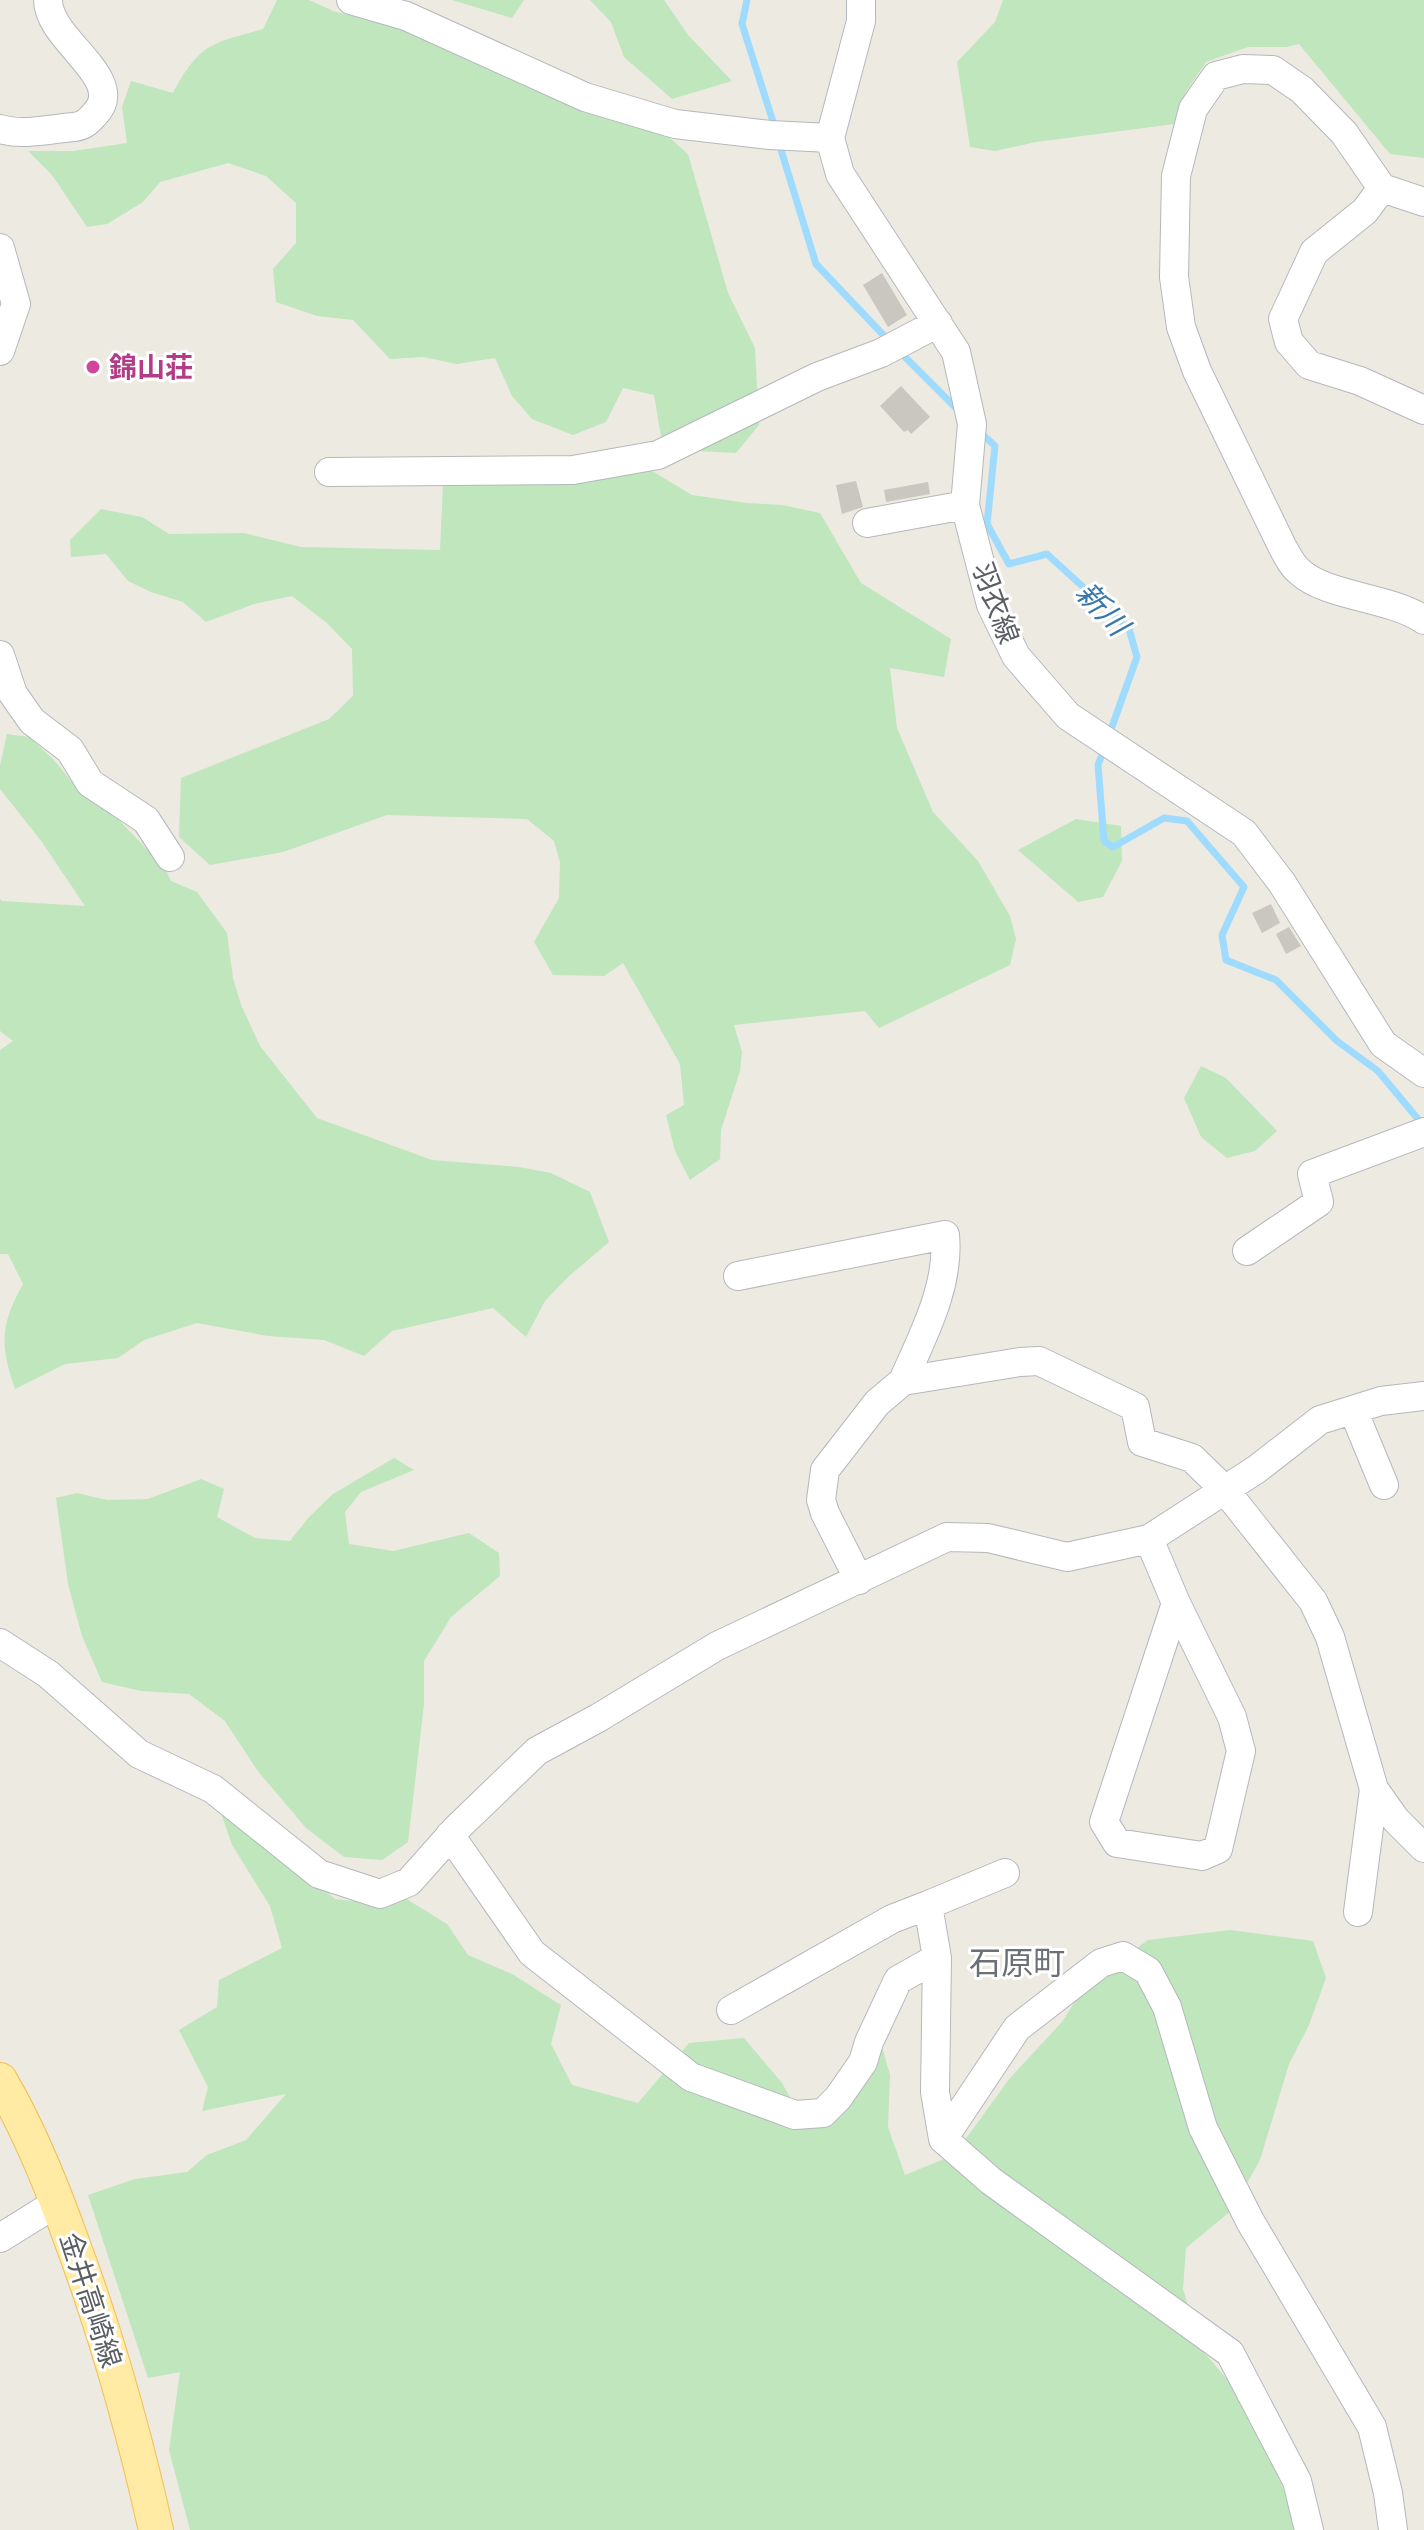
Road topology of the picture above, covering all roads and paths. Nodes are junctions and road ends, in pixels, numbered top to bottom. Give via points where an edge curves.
1 (48, 0) edge
2 (351, 0) edge
3 (861, 0) edge
4 (0, 129) edge
5 (830, 138) junction
6 (1382, 188) junction
7 (1424, 202) edge
8 (0, 248) edge
9 (926, 329) junction
10 (0, 351) edge
11 (1424, 410) edge
12 (329, 472) dead end
13 (965, 505) junction
14 (867, 523) dead end
15 (1424, 620) edge
16 (0, 655) edge
17 (170, 857) dead end
18 (1424, 1073) edge
19 (1419, 1134) edge
20 (1247, 1251) dead end
21 (738, 1276) dead end
22 (903, 1381) junction
23 (1424, 1396) edge
24 (1353, 1410) junction
25 (1384, 1485) dead end
26 (1225, 1490) junction
27 (1149, 1539) junction
28 (859, 1580) junction
29 (1176, 1603) junction
30 (0, 1643) edge
31 (1374, 1789) junction
32 (450, 1835) junction
33 (1424, 1848) edge
34 (1005, 1873) dead end
35 (928, 1905) junction
36 (1358, 1912) dead end
37 (937, 1958) junction
38 (731, 2010) dead end
39 (0, 2080) edge
40 (943, 2139) junction
41 (58, 2202) junction
42 (0, 2238) edge
43 (156, 2530) edge
44 (1309, 2530) edge
45 (1393, 2530) edge

1 - 4 street via 56,27 98,74 102,106 82,126
2 - 5 street via 406,16 585,97 675,124
3 - 5 street via 861,21
5 - 9 street, 羽衣線 via 840,174
6 - 7 street
6 - 11 street via 1365,211 1314,252 1283,319 1289,342 1309,365
6 - 15 street via 1344,133 1302,90 1273,70 1243,69 1216,76 1193,109 1176,176 1174,277 1181,327 1197,371 1297,571
8 - 10 street via 16,304
9 - 12 street via 658,455 573,470
9 - 13 street, 羽衣線 via 956,352 972,424
13 - 14 street
13 - 18 street, 羽衣線 via 991,605 1016,656 1068,716 1244,833 1282,883 1383,1044
16 - 17 street via 13,694 32,721 70,750 90,783 146,820
19 - 20 street via 1312,1174 1319,1202
21 - 22 street via 945,1235 948,1257 934,1311
22 - 26 street via 1039,1361 1135,1407 1142,1442 1192,1458
22 - 28 street via 877,1403 825,1470 825,1513
23 - 24 street
24 - 25 street
24 - 26 street via 1320,1420
26 - 27 street
26 - 31 street via 1313,1601 1330,1637
27 - 28 street via 1067,1557 988,1538 947,1537
27 - 29 street
28 - 32 street via 717,1646 537,1751
29 - 29 street via 1232,1717 1241,1751 1218,1849 1202,1856 1117,1843 1104,1822
30 - 32 street via 48,1674 139,1754 213,1789 319,1874 380,1894 409,1882
31 - 33 street
31 - 36 street
32 - 37 street via 532,1953 691,2077 795,2115 823,2113 838,2098 863,2062 898,1980
34 - 35 street
35 - 37 street
35 - 38 street via 892,1919
37 - 40 street via 935,2092
39 - 41 main road, 金井高崎線
40 - 44 street via 991,2181 1230,2353 1297,2481
40 - 45 street via 1017,2028 1101,1963 1123,1956 1148,1971 1167,2007 1203,2128 1250,2221 1372,2427
41 - 42 street
41 - 43 main road, 金井高崎線 via 100,2315

